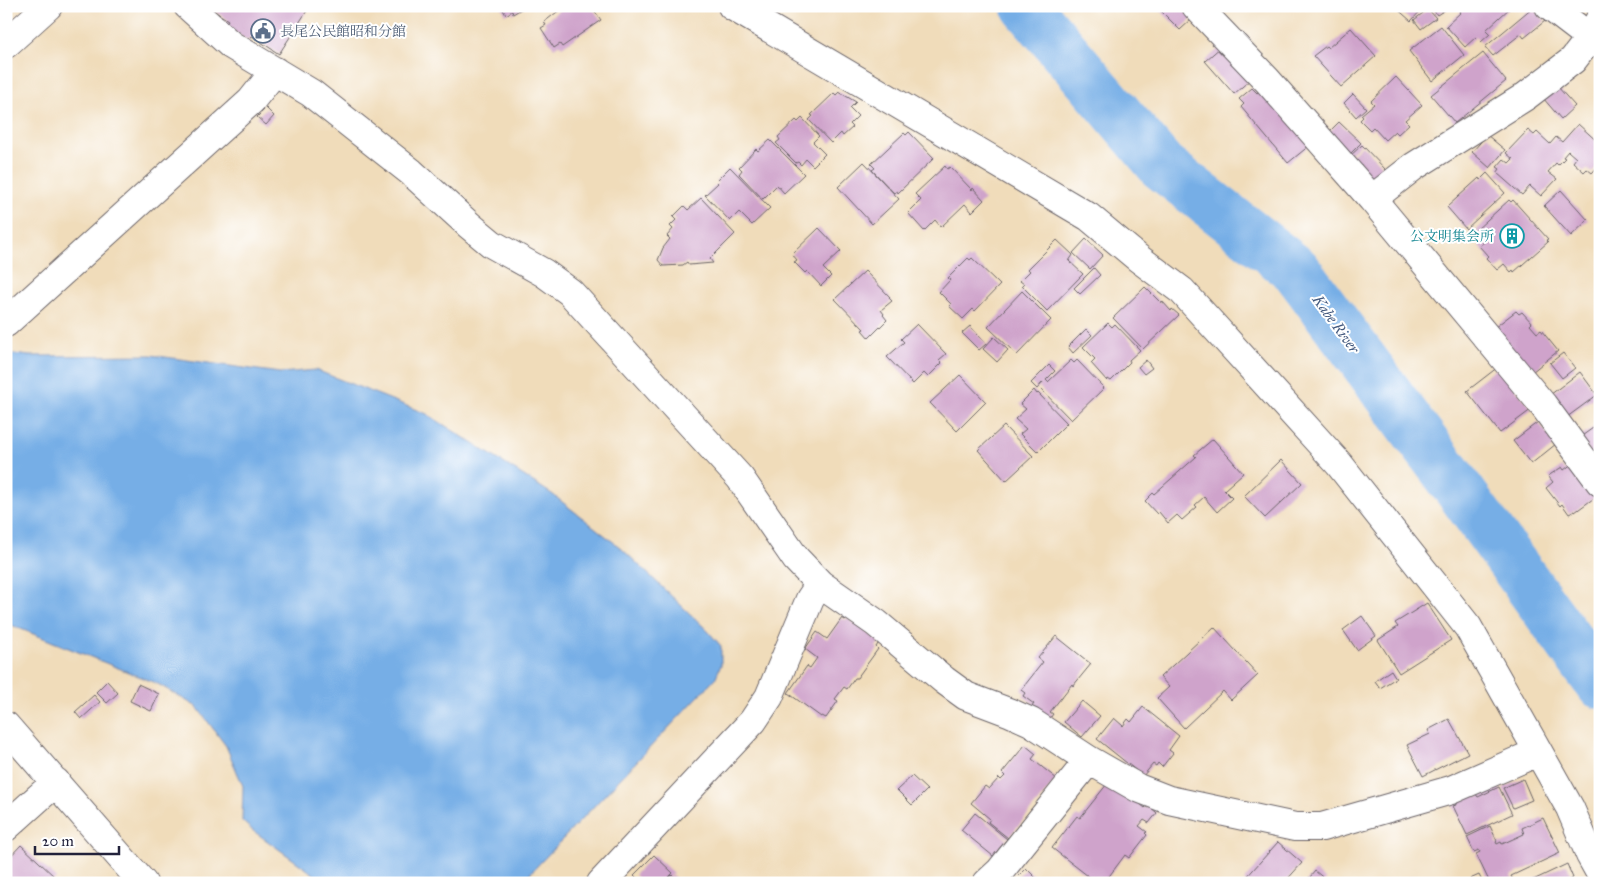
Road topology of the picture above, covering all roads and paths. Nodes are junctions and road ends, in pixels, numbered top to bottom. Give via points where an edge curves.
1 (48, 6) edge
2 (188, 6) edge
3 (732, 6) edge
4 (1196, 6) edge
5 (1549, 6) edge
6 (1596, 34) edge
7 (6, 44) edge
8 (275, 71) junction
9 (1372, 199) junction
10 (6, 323) edge
11 (1600, 482) edge
12 (820, 584) junction
13 (6, 726) edge
14 (1538, 752) junction
15 (1089, 760) junction
16 (56, 782) junction
17 (6, 827) edge
18 (1600, 873) edge
19 (142, 883) edge
20 (600, 883) edge
21 (987, 883) edge

1 - 7 street
2 - 8 street via 231,45
3 - 14 street via 1089,217 1182,291 1339,464 1468,627
4 - 9 street via 1267,80
5 - 6 street
6 - 9 street via 1573,60 1526,96 1413,167
8 - 10 street via 251,101
8 - 12 street via 311,93 411,172 492,244 544,273 570,292 740,478 796,559
9 - 11 street via 1543,404
12 - 15 street via 876,623 966,696 1031,722
12 - 20 street via 810,598 769,696 753,721
13 - 16 street
14 - 15 street via 1451,790 1322,827 1295,827 1169,800 1138,788
14 - 18 street via 1570,808
15 - 21 street
16 - 17 street
16 - 19 street

